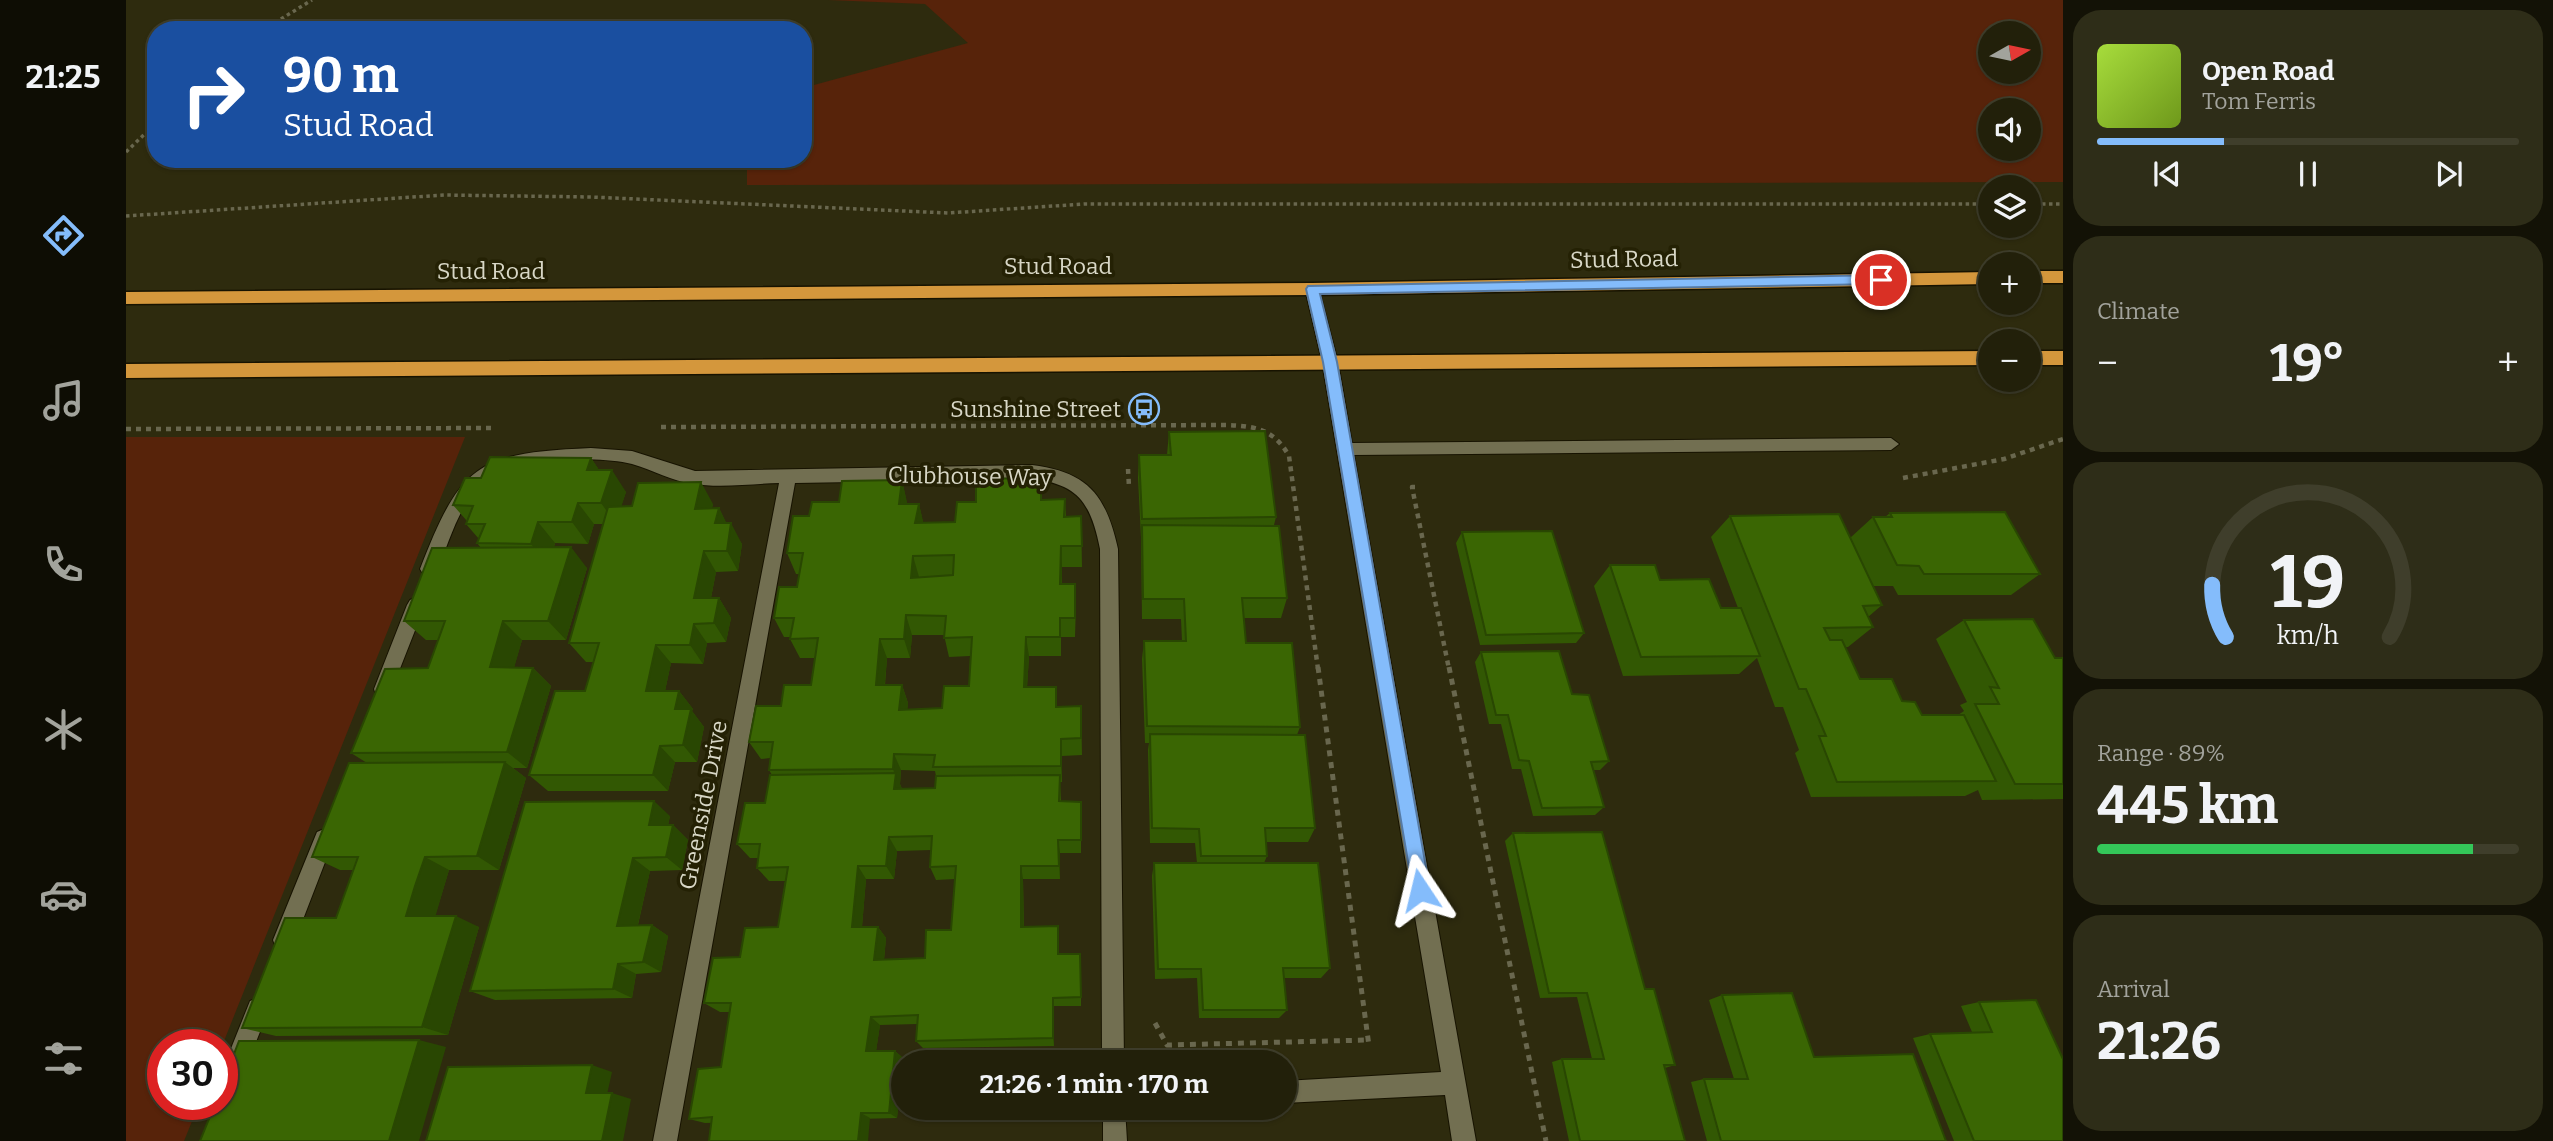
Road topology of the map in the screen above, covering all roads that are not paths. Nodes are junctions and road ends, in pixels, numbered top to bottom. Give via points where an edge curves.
1 (2041, 277) edge
2 (2063, 277) edge
3 (1978, 278) edge
4 (1312, 289) junction
5 (126, 298) edge
6 (1978, 358) edge
7 (2041, 358) edge
8 (2063, 358) edge
9 (1330, 362) junction
10 (126, 371) edge
11 (1891, 444) dead end
12 (1345, 449) junction
13 (788, 477) junction
14 (375, 708) edge
15 (330, 824) edge
16 (280, 953) edge
17 (264, 992) edge
18 (1113, 1050) edge
19 (238, 1060) edge
20 (1453, 1083) junction
21 (1297, 1091) edge
22 (1114, 1120) edge
23 (665, 1141) edge
24 (1115, 1141) edge
25 (1464, 1141) edge

1 - 2 highway
3 - 4 highway, Stud Road
4 - 5 highway, Stud Road
4 - 9 street
6 - 9 highway
7 - 8 highway
9 - 10 highway
9 - 12 street
11 - 12 street
12 - 20 street
13 - 14 street, Clubhouse Way via 695,478 625,456 521,458 489,470 472,482 449,515
13 - 18 street, Clubhouse Way via 1049,473 1078,485 1098,508 1109,549
13 - 23 street, Greenside Drive
15 - 16 street
17 - 19 street
20 - 21 street
20 - 25 street
22 - 24 street

